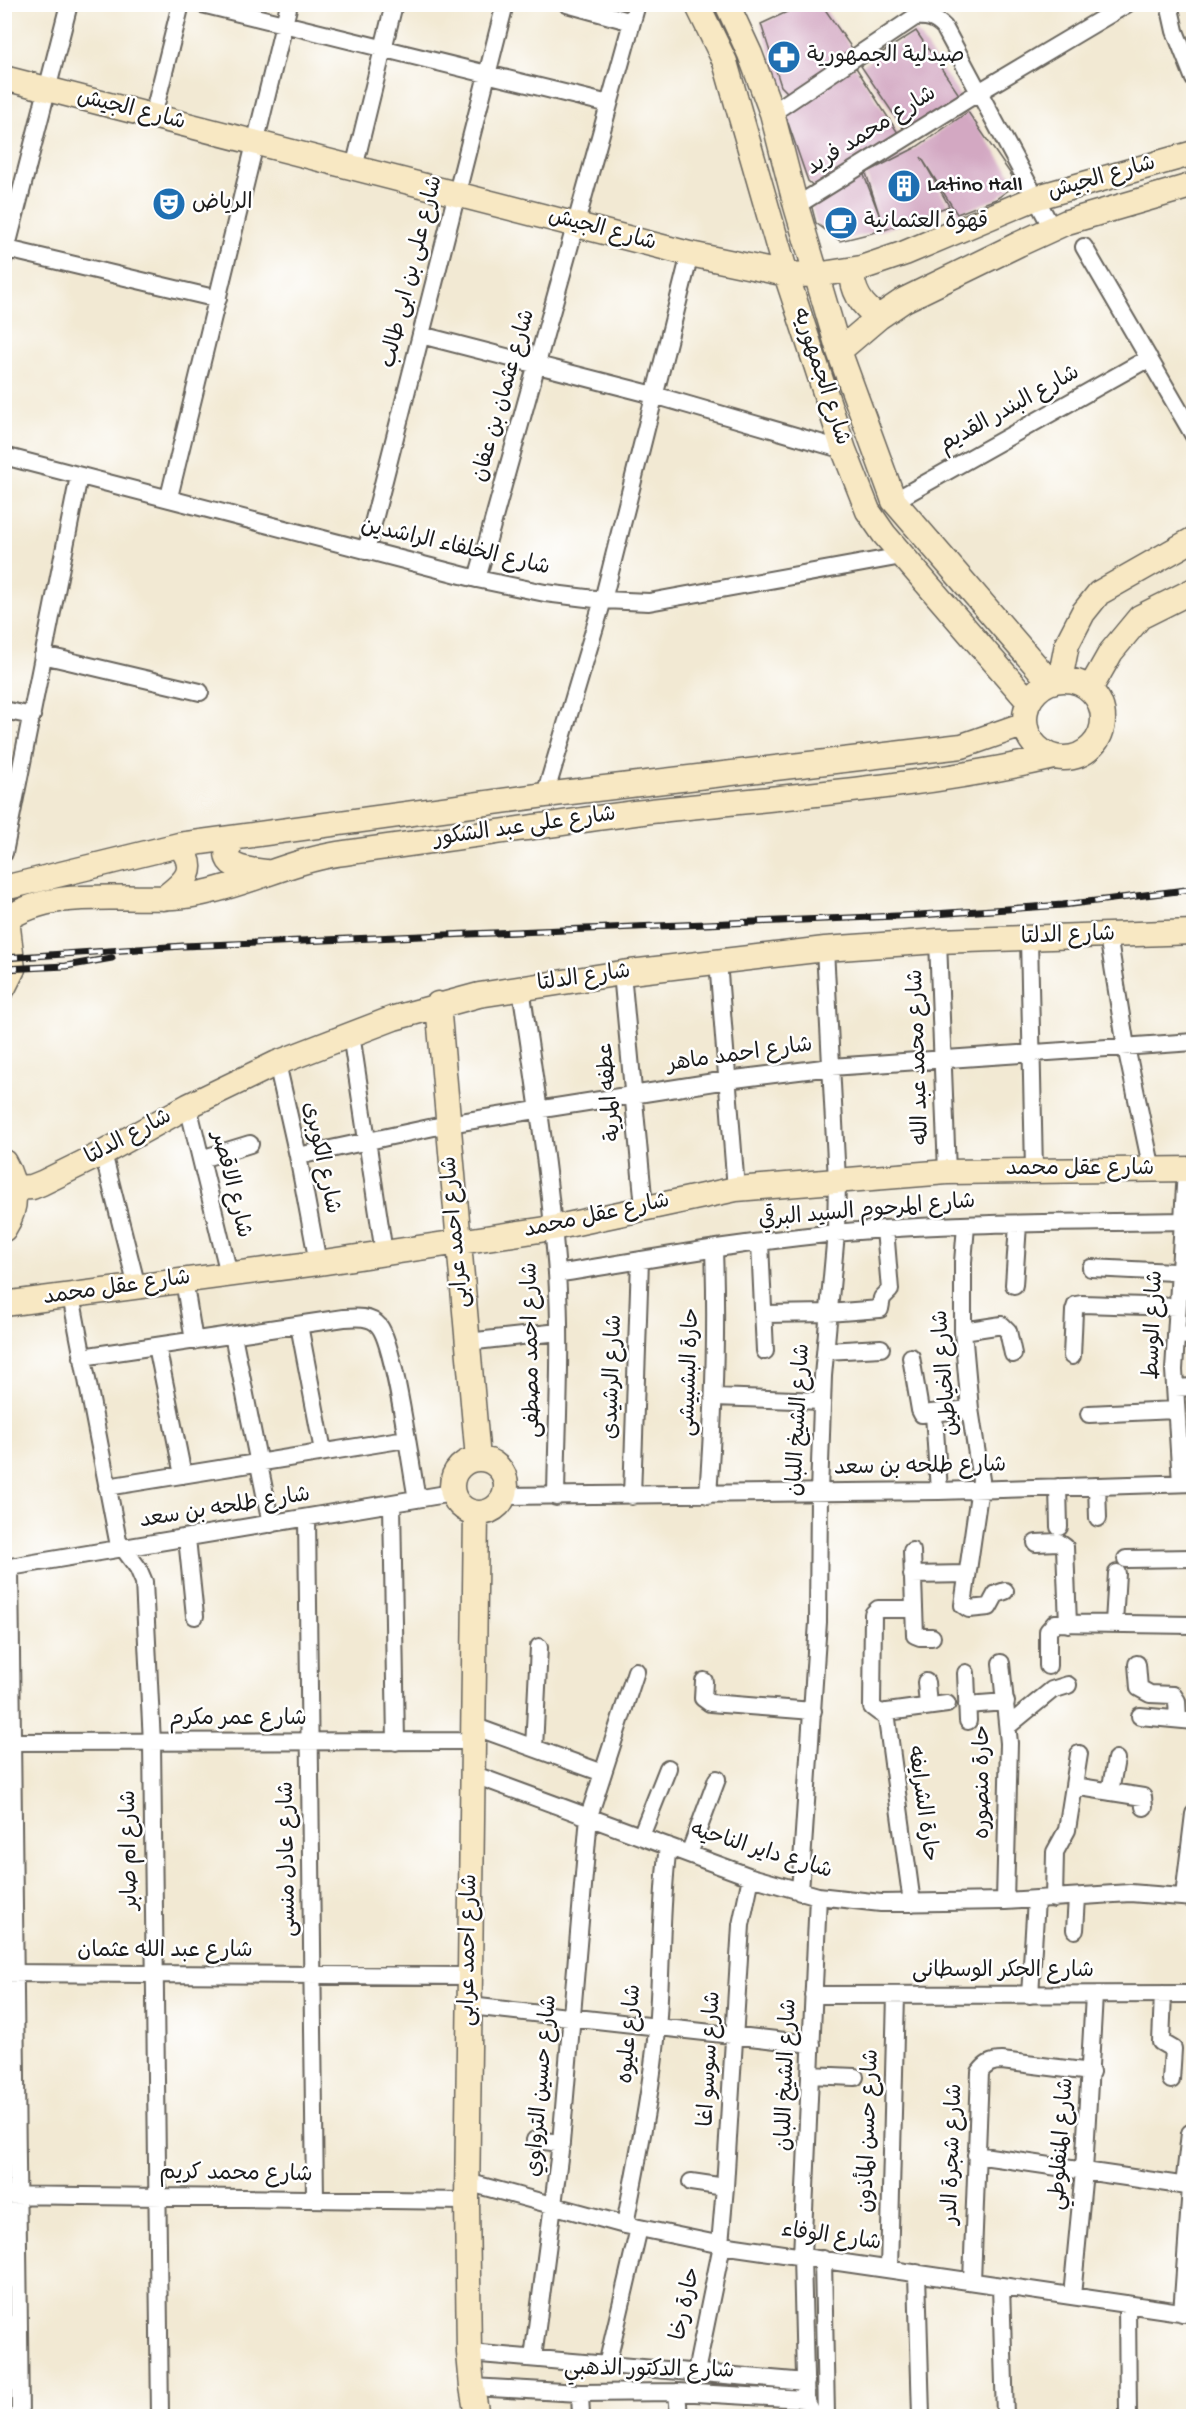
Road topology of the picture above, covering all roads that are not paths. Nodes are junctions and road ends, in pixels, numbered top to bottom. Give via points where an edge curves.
1 (69, 4) edge
2 (181, 4) edge
3 (202, 4) edge
4 (289, 4) edge
5 (394, 4) edge
6 (505, 4) edge
7 (567, 4) edge
8 (637, 4) edge
9 (698, 4) edge
10 (727, 4) edge
11 (1127, 4) edge
12 (1169, 4) edge
13 (632, 22) junction
14 (284, 25) junction
15 (383, 49) junction
16 (487, 75) junction
17 (4, 78) edge
18 (1194, 79) edge
19 (47, 89) junction
20 (979, 92) junction
21 (609, 104) junction
22 (772, 113) junction
23 (153, 116) junction
24 (254, 142) junction
25 (1194, 153) edge
26 (354, 168) junction
27 (1194, 185) edge
28 (456, 194) junction
29 (1038, 197) junction
30 (796, 206) junction
31 (577, 225) junction
32 (1053, 230) junction
33 (1084, 247) dead end
34 (6, 254) edge
35 (690, 254) junction
36 (852, 270) junction
37 (786, 274) junction
38 (816, 275) junction
39 (218, 299) junction
40 (879, 317) junction
41 (421, 335) junction
42 (839, 351) junction
43 (1149, 358) junction
44 (537, 365) junction
45 (654, 395) junction
46 (1194, 436) edge
47 (844, 450) junction
48 (4, 456) edge
49 (79, 476) junction
50 (169, 497) junction
51 (894, 501) junction
52 (1194, 539) edge
53 (366, 551) junction
54 (902, 556) junction
55 (477, 579) junction
56 (1194, 590) edge
57 (603, 600) junction
58 (44, 655) junction
59 (1055, 681) junction
60 (1090, 688) junction
61 (200, 692) dead end
62 (4, 710) edge
63 (1027, 713) junction
64 (32, 716) junction
65 (1054, 757) junction
66 (544, 795) junction
67 (234, 838) junction
68 (179, 845) junction
69 (4, 853) edge
70 (270, 873) junction
71 (4, 888) edge
72 (164, 898) junction
73 (6, 920) edge
74 (1194, 933) edge
75 (1107, 935) junction
76 (1029, 938) junction
77 (938, 941) junction
78 (825, 950) junction
79 (718, 961) junction
80 (622, 973) junction
81 (4, 987) edge
82 (521, 988) junction
83 (438, 1004) junction
84 (351, 1034) junction
85 (1194, 1042) edge
86 (1126, 1047) junction
87 (1032, 1054) junction
88 (943, 1061) junction
89 (277, 1063) junction
90 (831, 1067) junction
91 (727, 1080) junction
92 (634, 1094) junction
93 (188, 1106) junction
94 (539, 1108) junction
95 (448, 1124) junction
96 (367, 1142) junction
97 (250, 1144) dead end
98 (104, 1153) junction
99 (298, 1156) junction
100 (201, 1159) junction
101 (4, 1162) edge
102 (1190, 1169) edge
103 (1034, 1170) junction
104 (1152, 1170) junction
105 (947, 1172) junction
106 (837, 1180) junction
107 (15, 1188) junction
108 (736, 1189) junction
109 (644, 1207) junction
110 (1183, 1221) junction
111 (1018, 1224) junction
112 (966, 1226) junction
113 (553, 1228) junction
114 (4, 1229) edge
115 (885, 1229) junction
116 (836, 1233) junction
117 (458, 1242) junction
118 (760, 1243) junction
119 (714, 1250) junction
120 (384, 1253) junction
121 (640, 1260) junction
122 (318, 1263) junction
123 (1091, 1268) dead end
124 (1187, 1272) edge
125 (557, 1274) junction
126 (229, 1275) junction
127 (184, 1280) junction
128 (1014, 1285) dead end
129 (137, 1287) junction
130 (71, 1296) junction
131 (4, 1304) edge
132 (1177, 1307) junction
133 (828, 1313) junction
134 (764, 1314) junction
135 (299, 1325) junction
136 (963, 1331) junction
137 (559, 1332) junction
138 (1176, 1334) junction
139 (233, 1335) junction
140 (1194, 1337) edge
141 (194, 1341) junction
142 (467, 1342) junction
143 (157, 1346) junction
144 (880, 1348) dead end
145 (765, 1350) dead end
146 (826, 1351) junction
147 (1013, 1354) dead end
148 (1072, 1356) dead end
149 (82, 1357) junction
150 (911, 1357) dead end
151 (1194, 1387) edge
152 (1175, 1388) junction
153 (715, 1396) junction
154 (822, 1401) junction
155 (970, 1409) junction
156 (1175, 1410) junction
157 (934, 1414) junction
158 (1089, 1414) dead end
159 (406, 1439) junction
160 (323, 1452) junction
161 (478, 1459) junction
162 (259, 1463) junction
163 (183, 1475) junction
164 (1190, 1485) edge
165 (1097, 1486) junction
166 (107, 1487) junction
167 (1058, 1487) junction
168 (981, 1490) junction
169 (939, 1491) junction
170 (452, 1492) junction
171 (819, 1493) junction
172 (708, 1495) junction
173 (504, 1496) junction
174 (632, 1496) junction
175 (556, 1497) junction
176 (417, 1499) junction
177 (392, 1504) junction
178 (476, 1514) junction
179 (307, 1518) junction
180 (1098, 1518) dead end
181 (271, 1524) junction
182 (1059, 1527) dead end
183 (187, 1538) junction
184 (1036, 1543) dead end
185 (124, 1548) junction
186 (912, 1551) dead end
187 (1194, 1558) edge
188 (7, 1568) edge
189 (967, 1574) junction
190 (912, 1575) junction
191 (1005, 1590) dead end
192 (913, 1609) junction
193 (195, 1616) dead end
194 (1114, 1623) junction
195 (1068, 1624) junction
196 (1194, 1625) edge
197 (932, 1637) dead end
198 (540, 1647) dead end
199 (1001, 1663) dead end
200 (1137, 1664) dead end
201 (1048, 1666) dead end
202 (636, 1671) dead end
203 (966, 1673) dead end
204 (704, 1682) dead end
205 (926, 1682) dead end
206 (1068, 1685) dead end
207 (1006, 1702) junction
208 (947, 1704) dead end
209 (928, 1706) junction
210 (813, 1711) junction
211 (886, 1712) junction
212 (1140, 1716) dead end
213 (1186, 1720) edge
214 (1008, 1726) junction
215 (472, 1733) junction
216 (8, 1742) edge
217 (396, 1742) junction
218 (152, 1743) junction
219 (309, 1743) junction
220 (534, 1748) junction
221 (1079, 1754) dead end
222 (1116, 1760) dead end
223 (668, 1768) dead end
224 (603, 1773) junction
225 (472, 1774) junction
226 (717, 1779) dead end
227 (1074, 1786) junction
228 (1110, 1792) junction
229 (1144, 1807) dead end
230 (1194, 1814) edge
231 (589, 1816) junction
232 (641, 1836) junction
233 (668, 1846) junction
234 (689, 1854) junction
235 (751, 1877) junction
236 (800, 1892) junction
237 (818, 1896) junction
238 (1189, 1897) edge
239 (1077, 1898) junction
240 (1054, 1899) junction
241 (1036, 1900) junction
242 (1005, 1901) junction
243 (912, 1903) junction
244 (1076, 1930) dead end
245 (10, 1973) edge
246 (155, 1974) junction
247 (313, 1975) junction
248 (470, 1976) junction
249 (1162, 1994) junction
250 (1194, 1994) edge
251 (813, 1995) junction
252 (896, 1995) junction
253 (1030, 1995) junction
254 (1094, 1995) junction
255 (470, 2006) junction
256 (572, 2017) junction
257 (657, 2026) junction
258 (735, 2035) junction
259 (812, 2044) junction
260 (1091, 2072) junction
261 (810, 2075) junction
262 (855, 2077) dead end
263 (1171, 2080) dead end
264 (1190, 2133) dead end
265 (535, 2140) dead end
266 (561, 2143) junction
267 (976, 2155) junction
268 (1084, 2171) junction
269 (691, 2182) dead end
270 (725, 2187) junction
271 (1190, 2187) edge
272 (467, 2192) junction
273 (11, 2195) edge
274 (157, 2197) junction
275 (315, 2199) junction
276 (554, 2207) junction
277 (632, 2226) junction
278 (721, 2245) junction
279 (802, 2256) junction
280 (823, 2259) junction
281 (889, 2269) junction
282 (917, 2273) junction
283 (972, 2281) junction
284 (1001, 2286) junction
285 (1072, 2296) junction
286 (1127, 2304) junction
287 (1188, 2313) edge
288 (469, 2353) junction
289 (533, 2358) junction
290 (607, 2365) junction
291 (696, 2372) junction
292 (806, 2382) junction
293 (471, 2387) junction
294 (677, 2392) junction
295 (580, 2393) junction
296 (805, 2399) junction
297 (20, 2416) edge
298 (160, 2416) edge
299 (470, 2416) edge
300 (477, 2416) edge
301 (581, 2416) edge
302 (679, 2416) edge
303 (806, 2416) edge
304 (815, 2416) edge
305 (826, 2416) edge
306 (921, 2416) edge
307 (1005, 2416) edge
308 (1128, 2416) edge

1 - 19 street
2 - 23 street
3 - 14 street
4 - 14 street
5 - 15 street
6 - 16 street, شارع على بن ابى طالب
7 - 13 street
8 - 13 street, شارع عثمان بن عفان
9 - 37 street, شارع الجمهوريه via 725,62
10 - 22 street, شارع الجمهوريه
11 - 20 street, شارع محمد فريد
12 - 18 street
13 - 21 street, شارع عثمان بن عفان
14 - 15 street
14 - 24 street
15 - 16 street
15 - 26 street
16 - 21 street
16 - 28 street, شارع على بن ابى طالب
17 - 19 street, شارع الجيش
19 - 23 street, شارع الجيش
19 - 34 street
20 - 22 street via 944,27 926,16 915,17
20 - 29 street
20 - 30 street, شارع محمد فريد
21 - 31 street, شارع عثمان بن عفان
22 - 30 street, شارع الجمهوريه
23 - 24 street, شارع الجيش
24 - 26 street, شارع الجيش
24 - 39 street
25 - 29 street, شارع الجيش
26 - 28 street, شارع الجيش
27 - 32 street, شارع الجيش via 1067,222
28 - 31 street, شارع الجيش
28 - 41 street, شارع على بن ابى طالب
29 - 32 street
29 - 36 street, شارع الجيش via 905,253
30 - 38 street, شارع الجمهوريه
31 - 35 street, شارع الجيش
31 - 44 street, شارع عثمان بن عفان
32 - 40 street, شارع الجيش via 904,300
33 - 43 street
34 - 39 street
35 - 37 street, شارع الجيش
35 - 45 street
36 - 38 street, شارع الجيش
36 - 40 street via 858,298
37 - 38 street, شارع الجيش
37 - 47 street, شارع الجمهوريه
38 - 42 street, شارع الجمهوريه
39 - 50 street
40 - 42 street, شارع الجيش
41 - 44 street
41 - 53 street, شارع على بن ابى طالب
42 - 51 street, شارع الجمهوريه
43 - 46 street
43 - 51 street, شارع البندر القديم
44 - 45 street
44 - 55 street, شارع عثمان بن عفان
45 - 47 street
45 - 57 street
47 - 54 street, شارع الجمهوريه via 868,511
48 - 49 street, شارع الخلفاء الراشدين
49 - 50 street, شارع الخلفاء الراشدين
49 - 58 street
50 - 53 street, شارع الخلفاء الراشدين
51 - 59 street, شارع الجمهوريه
52 - 59 street via 1099,593 1067,644
53 - 55 street, شارع الخلفاء الراشدين
54 - 57 street, شارع الخلفاء الراشدين via 649,602
54 - 63 street, شارع الجمهوريه
55 - 57 street, شارع الخلفاء الراشدين
56 - 60 street via 1140,617 1111,652
57 - 66 street
58 - 61 street
58 - 64 street
59 - 60 street via 1071,680
59 - 63 street via 1041,687
60 - 65 street via 1104,719 1097,740 1080,755
62 - 64 street
63 - 65 street via 1035,744
63 - 66 street, شارع على عبد الشكور via 962,746
64 - 69 street
65 - 70 street, شارع على عبد الشكور via 930,781 655,810 331,855 286,865
66 - 67 street, شارع على عبد الشكور
67 - 68 street, شارع على عبد الشكور
67 - 70 street via 228,855 232,864 239,869
68 - 71 street, شارع على عبد الشكور
68 - 72 street via 186,853 189,873
70 - 72 street, شارع على عبد الشكور via 229,887
72 - 73 street, شارع على عبد الشكور via 49,902
73 - 81 street via 13,969
74 - 75 street, شارع الدلتا
75 - 76 street, شارع الدلتا
75 - 86 street
76 - 77 street, شارع الدلتا
76 - 87 street
77 - 78 street, شارع الدلتا
77 - 88 street, شارع محمد عبد الله
78 - 79 street, شارع الدلتا
78 - 90 street, شارع الشيخ اللبان
79 - 80 street, شارع الدلتا
79 - 91 street
80 - 82 street, شارع الدلتا
80 - 92 street, عطفه المرية
82 - 83 street, شارع الدلتا
82 - 94 street, شارع احمد مصطفى
83 - 84 street, شارع الدلتا
83 - 95 street, شارع احمد عرابى
84 - 89 street, شارع الدلتا
84 - 96 street
85 - 86 street, شارع احمد ماهر
86 - 87 street, شارع احمد ماهر
86 - 104 street
87 - 88 street, شارع احمد ماهر
87 - 103 street
88 - 90 street, شارع احمد ماهر
88 - 105 street, شارع محمد عبد الله
89 - 93 street, شارع الدلتا
89 - 99 street, شارع الكوبرى
90 - 91 street, شارع احمد ماهر
90 - 106 street, شارع الشيخ اللبان
91 - 92 street, شارع احمد ماهر
91 - 108 street
92 - 94 street, شارع احمد ماهر
92 - 109 street, عطفه المرية
93 - 98 street, شارع الدلتا
93 - 100 street, شارع الاقصر
94 - 95 street, شارع احمد ماهر
94 - 113 street, شارع احمد مصطفى
95 - 96 street, شارع احمد ماهر
95 - 117 street, شارع احمد عرابى
96 - 99 street, شارع احمد ماهر
96 - 120 street
97 - 100 street
98 - 107 street, شارع الدلتا via 32,1187
98 - 129 street
99 - 122 street, شارع الكوبرى
100 - 126 street, شارع الاقصر
101 - 107 street
102 - 104 street, شارع عقل محمد
102 - 110 street, شارع الوسط
103 - 104 street, شارع عقل محمد
103 - 105 street, شارع عقل محمد
105 - 106 street, شارع عقل محمد
106 - 108 street, شارع عقل محمد
106 - 116 street, شارع الشيخ اللبان
107 - 114 street via 15,1204
108 - 109 street, شارع عقل محمد
109 - 113 street, شارع عقل محمد
110 - 111 street, شارع المرحوم السيد البرقي
110 - 124 street, شارع الوسط
111 - 112 street, شارع المرحوم السيد البرقي
111 - 128 street
112 - 115 street, شارع المرحوم السيد البرقي
112 - 136 street, شارع الخياطين
113 - 117 street, شارع عقل محمد
113 - 125 street, شارع احمد مصطفى
115 - 116 street, شارع المرحوم السيد البرقي
115 - 133 street via 890,1290 882,1298 882,1307
116 - 118 street, شارع المرحوم السيد البرقي
116 - 133 street, شارع الشيخ اللبان
117 - 120 street, شارع عقل محمد
117 - 142 street, شارع احمد عرابى
118 - 119 street, شارع المرحوم السيد البرقي
118 - 134 street
119 - 121 street, شارع المرحوم السيد البرقي
119 - 153 street, حارة البشبيشى
120 - 122 street, شارع عقل محمد
121 - 125 street, شارع المرحوم السيد البرقي
121 - 174 street, شارع الرشيدى
122 - 126 street, شارع عقل محمد
123 - 124 street
124 - 132 street, شارع الوسط
125 - 137 street, شارع احمد مصطفى
126 - 127 street, شارع عقل محمد
127 - 129 street, شارع عقل محمد
127 - 141 street
129 - 130 street, شارع عقل محمد
130 - 131 street, شارع عقل محمد
130 - 149 street, شارع ام صابر
132 - 138 street, شارع الوسط
132 - 148 street via 1076,1305
133 - 134 street
133 - 146 street, شارع الشيخ اللبان
134 - 145 street
135 - 139 street
135 - 159 street via 354,1317 372,1320 380,1326 393,1367
135 - 160 street
136 - 147 street via 1002,1325 1008,1331
136 - 155 street, شارع الخياطين
137 - 142 street
137 - 175 street, شارع احمد مصطفى
138 - 140 street
138 - 152 street, شارع الوسط
139 - 141 street
139 - 162 street
141 - 143 street
142 - 161 street, شارع احمد عرابى
143 - 149 street
143 - 163 street
144 - 146 street
146 - 154 street, شارع الشيخ اللبان
149 - 166 street, شارع ام صابر
150 - 157 street via 920,1410 926,1416
151 - 152 street
152 - 156 street, شارع الوسط
153 - 154 street
153 - 172 street, حارة البشبيشى
154 - 171 street, شارع الشيخ اللبان
155 - 157 street
155 - 168 street, شارع الخياطين
156 - 158 street
156 - 164 street, شارع الوسط
157 - 169 street
159 - 160 street
159 - 176 street
160 - 162 street
161 - 170 street via 457,1470
161 - 173 street via 497,1466 504,1475
162 - 163 street
162 - 181 street
163 - 166 street
164 - 165 street, شارع طلحه بن سعد
165 - 167 street, شارع طلحه بن سعد
165 - 180 street
166 - 185 street, شارع ام صابر via 118,1541
167 - 168 street, شارع طلحه بن سعد
167 - 182 street
168 - 169 street, شارع طلحه بن سعد
168 - 189 street, شارع الخياطين
169 - 171 street, شارع طلحه بن سعد
170 - 176 street, شارع طلحه بن سعد
170 - 178 street via 460,1507
171 - 172 street, شارع طلحه بن سعد
171 - 210 street, شارع الشيخ اللبان
172 - 174 street, شارع طلحه بن سعد
173 - 175 street, شارع طلحه بن سعد
173 - 178 street via 493,1510
174 - 175 street, شارع طلحه بن سعد
176 - 177 street, شارع طلحه بن سعد
177 - 179 street, شارع طلحه بن سعد
177 - 217 street
178 - 215 street, شارع احمد عرابى
179 - 181 street, شارع طلحه بن سعد
179 - 219 street, شارع عادل منسى
181 - 183 street, شارع طلحه بن سعد
183 - 185 street, شارع طلحه بن سعد
183 - 193 street
184 - 195 street via 1058,1542 1065,1547
185 - 188 street, شارع طلحه بن سعد
185 - 218 street, شارع ام صابر via 144,1582
186 - 190 street
187 - 194 street via 1121,1566
188 - 216 street
189 - 190 street
189 - 191 street, شارع الخياطين via 965,1608 989,1607 996,1594
190 - 192 street
192 - 197 street via 915,1635
192 - 211 street via 878,1609 873,1614 870,1702 876,1711
194 - 195 street
194 - 196 street
195 - 201 street via 1055,1623 1049,1628
198 - 220 street
199 - 207 street, حارة منصوره
200 - 213 street via 1139,1688 1150,1694 1173,1695
202 - 224 street, شارع حسين الترواوي
203 - 207 street via 968,1713
204 - 210 street via 703,1698 710,1703
205 - 209 street
206 - 214 street via 1052,1690
207 - 214 street, حارة منصوره
208 - 209 street
209 - 211 street
210 - 236 street, شارع الشيخ اللبان
211 - 243 street, حارة الشرايفه
212 - 213 street
214 - 242 street, حارة منصوره
215 - 217 street, شارع عمر مكرم
215 - 220 street
215 - 225 street, شارع احمد عرابى
216 - 218 street, شارع عمر مكرم
216 - 245 street
217 - 219 street, شارع عمر مكرم
218 - 219 street, شارع عمر مكرم
218 - 246 street, شارع ام صابر
219 - 247 street, شارع عادل منسى
220 - 224 street
221 - 227 street
222 - 228 street
223 - 232 street
224 - 231 street, شارع حسين الترواوي
225 - 231 street, شارع داير الناحيه
225 - 248 street, شارع احمد عرابى
226 - 234 street
227 - 228 street
227 - 240 street via 1067,1830 1055,1852
228 - 229 street via 1143,1797
230 - 238 street
231 - 232 street, شارع داير الناحيه
231 - 256 street, شارع حسين الترواوي
232 - 233 street, شارع داير الناحيه
233 - 234 street, شارع داير الناحيه
233 - 257 street, شارع عليوه
234 - 235 street, شارع داير الناحيه
235 - 236 street, شارع داير الناحيه
235 - 258 street, شارع سوسو اغا via 741,1925
236 - 237 street, شارع داير الناحيه
237 - 243 street, شارع داير الناحيه
237 - 251 street, شارع الشيخ اللبان
238 - 239 street, شارع داير الناحيه via 1130,1893
239 - 240 street, شارع داير الناحيه
239 - 244 street
240 - 241 street, شارع داير الناحيه
241 - 242 street, شارع داير الناحيه
241 - 253 street
242 - 243 street, شارع داير الناحيه
245 - 246 street, شارع عبد الله عثمان
245 - 273 street
246 - 247 street, شارع عبد الله عثمان
246 - 274 street, شارع ام صابر
247 - 248 street, شارع عبد الله عثمان
247 - 275 street, شارع عادل منسى
248 - 255 street, شارع احمد عرابى
249 - 250 street, شارع الحكر الوسطانى
249 - 254 street, شارع الحكر الوسطانى
249 - 263 street via 1161,2042 1173,2049
251 - 252 street, شارع الحكر الوسطانى
251 - 259 street, شارع الشيخ اللبان
252 - 253 street, شارع الحكر الوسطانى
252 - 281 street, شارع حسن المأذون
253 - 254 street, شارع الحكر الوسطانى
254 - 260 street, شارع المنفلوطي
255 - 256 street
255 - 272 street, شارع احمد عرابى
256 - 257 street
256 - 266 street, شارع حسين الترواوي
257 - 258 street
257 - 277 street, شارع عليوه
258 - 259 street
258 - 270 street, شارع سوسو اغا
259 - 261 street, شارع الشيخ اللبان
260 - 267 street, شارع شجرة الدر via 1002,2061 985,2065 979,2081
260 - 268 street, شارع المنفلوطي
261 - 262 street
261 - 279 street, شارع الشيخ اللبان
264 - 271 street
265 - 266 street
266 - 276 street, شارع حسين الترواوي
267 - 268 street
267 - 283 street, شارع شجرة الدر
268 - 271 street
268 - 285 street, شارع المنفلوطي
269 - 270 street
270 - 278 street, شارع سوسو اغا
271 - 287 street
272 - 275 street, شارع محمد كريم
272 - 276 street, شارع الوفاء
272 - 288 street, شارع احمد عرابى
273 - 274 street, شارع محمد كريم
273 - 297 street
274 - 275 street, شارع محمد كريم
274 - 298 street, شارع ام صابر
276 - 277 street, شارع الوفاء
276 - 289 street, شارع حسين الترواوي
277 - 278 street, شارع الوفاء
277 - 290 street, شارع عليوه
278 - 279 street, شارع الوفاء
278 - 291 street, حارة رخا
279 - 280 street, شارع الوفاء
279 - 292 street, شارع الشيخ اللبان
280 - 281 street, شارع الوفاء
280 - 305 street
281 - 282 street, شارع الوفاء
282 - 283 street, شارع الوفاء
282 - 306 street
283 - 284 street, شارع الوفاء
284 - 285 street, شارع الوفاء
284 - 307 street
285 - 286 street, شارع الوفاء
286 - 287 street, شارع الوفاء
286 - 308 street
288 - 289 street
288 - 293 street, شارع احمد عرابى
289 - 290 street
290 - 291 street
291 - 292 street
292 - 296 street, شارع الشيخ اللبان
293 - 295 street, شارع الدكتور الذهبي
293 - 299 street, شارع احمد عرابى
293 - 300 street, شارع احمد عرابى
294 - 295 street, شارع الدكتور الذهبي
294 - 296 street, شارع الدكتور الذهبي
294 - 302 street
295 - 301 street
296 - 303 street, شارع الشيخ اللبان
296 - 304 street

